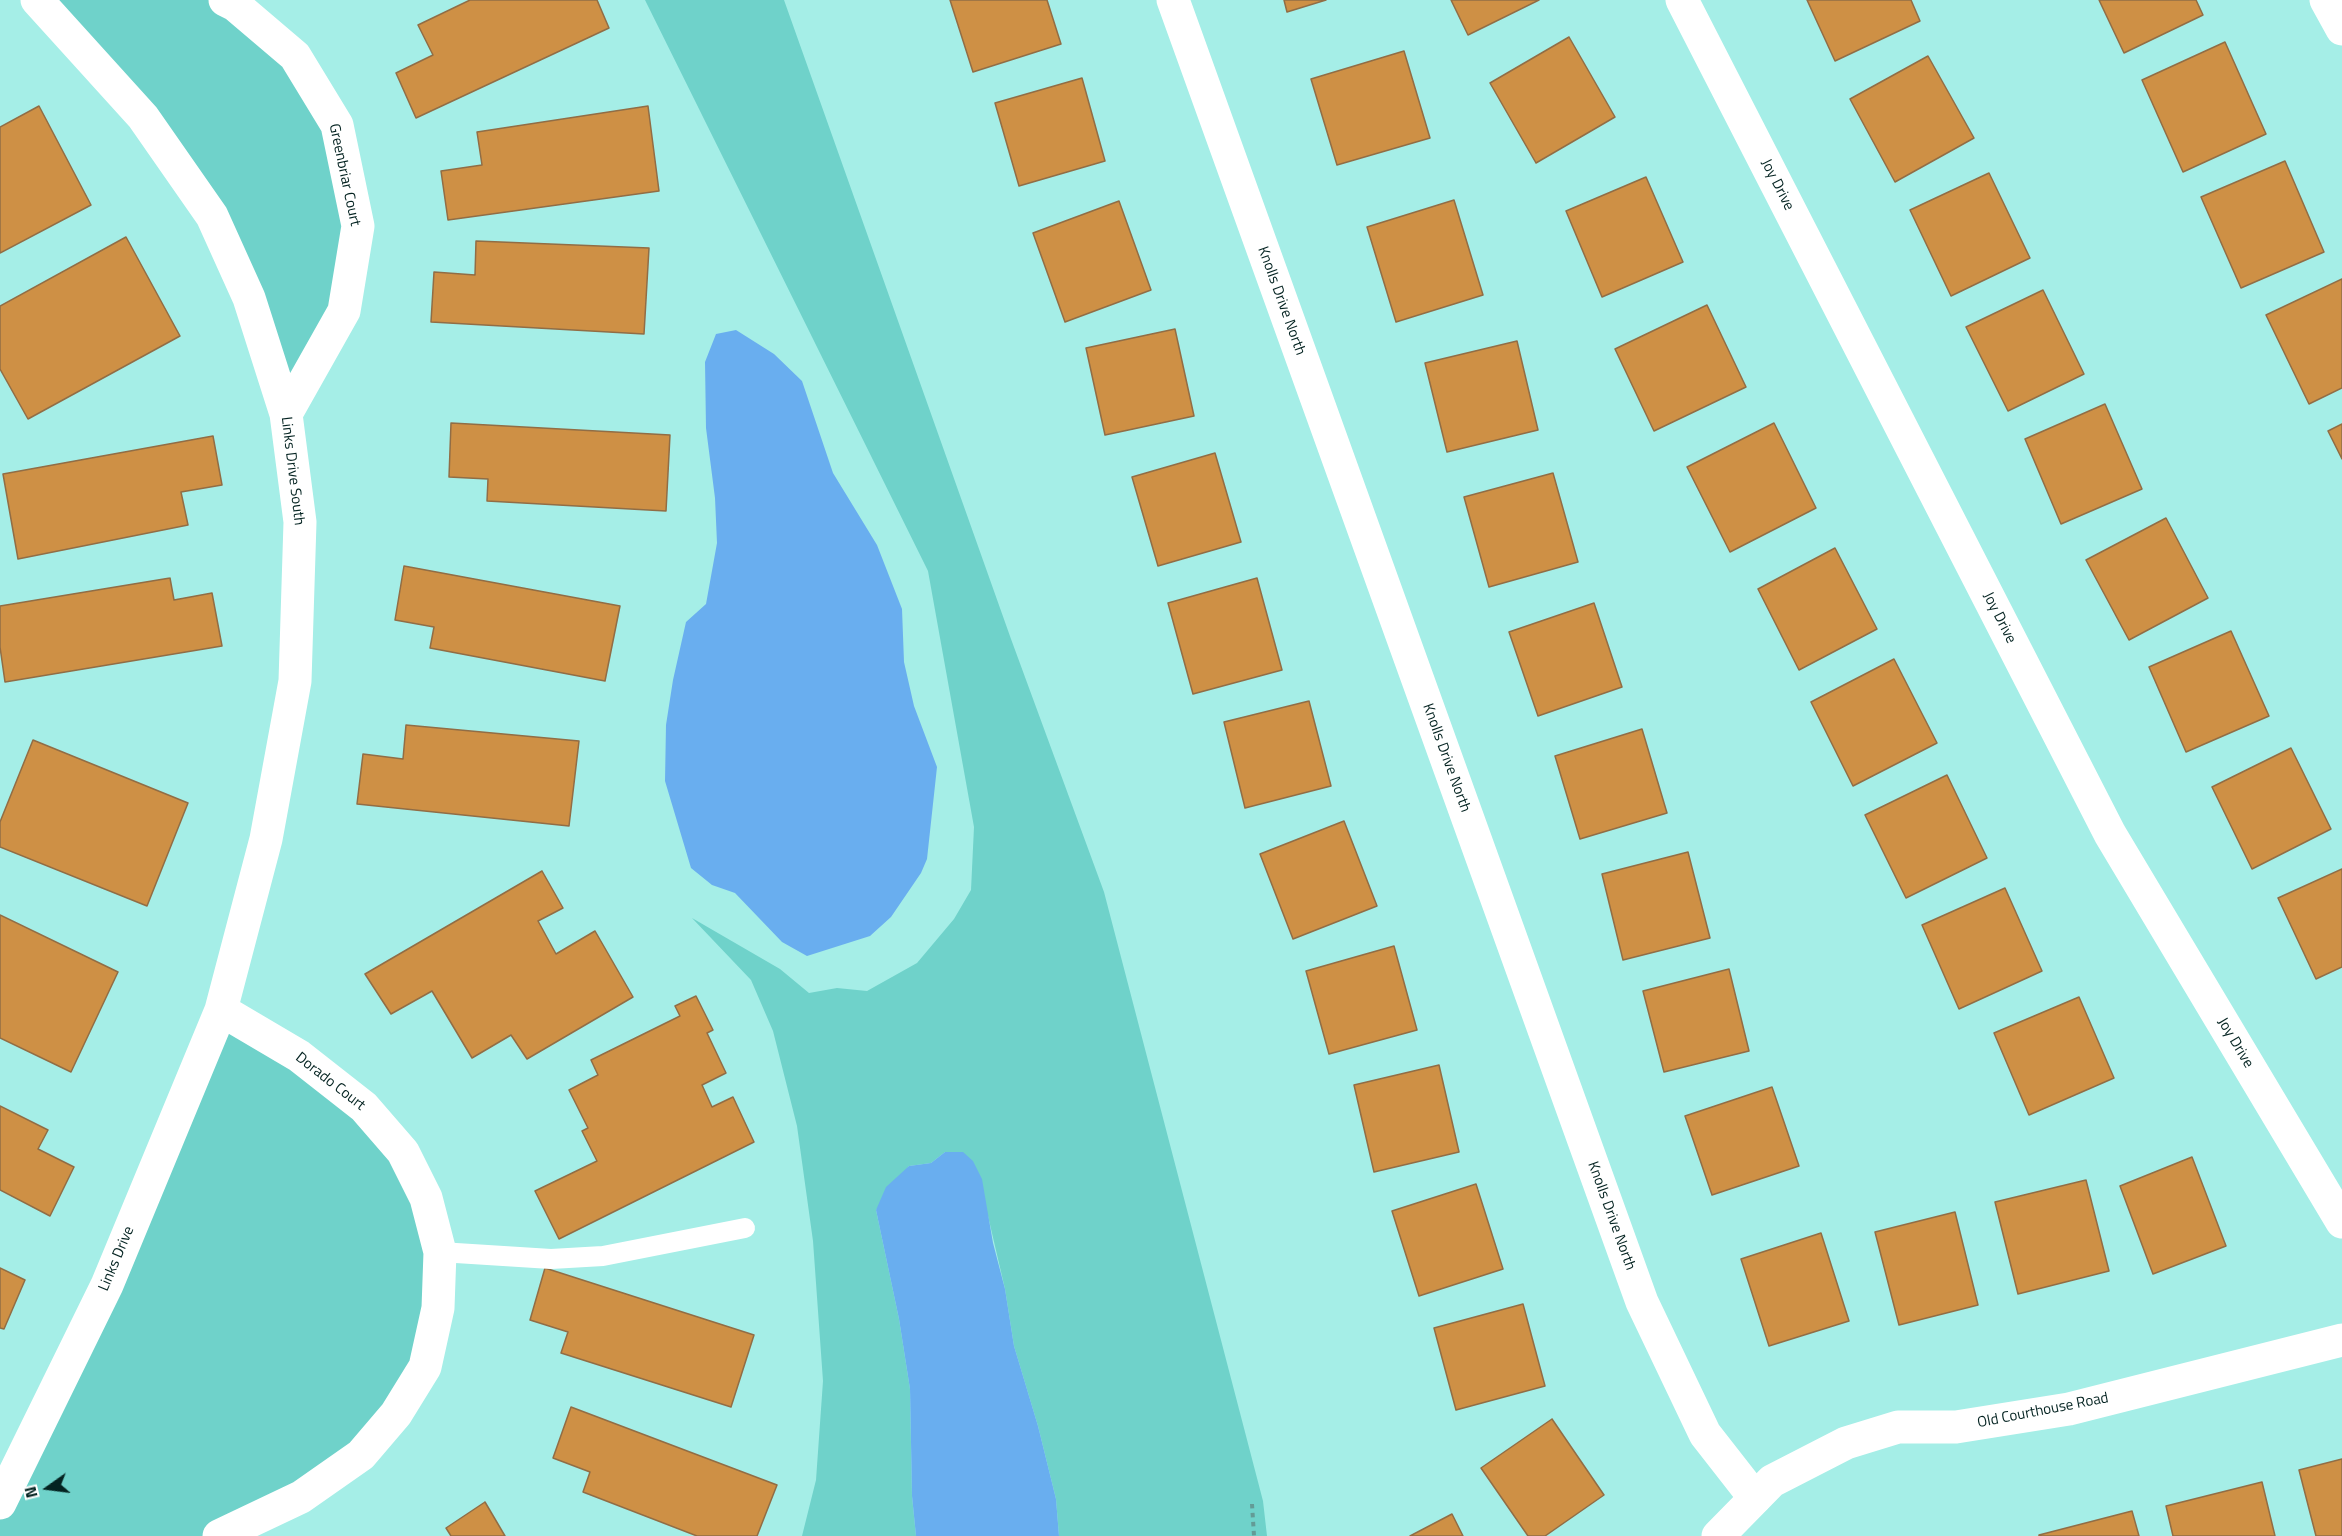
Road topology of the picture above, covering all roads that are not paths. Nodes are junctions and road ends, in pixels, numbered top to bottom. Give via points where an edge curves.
1 (37, 0) edge
2 (225, 0) edge
3 (1173, 0) edge
4 (1682, 0) edge
5 (2326, 0) edge
6 (2342, 29) edge
7 (286, 414) junction
8 (221, 1010) junction
9 (2342, 1222) edge
10 (745, 1228) dead end
11 (440, 1252) junction
12 (2342, 1340) edge
13 (1755, 1498) junction
14 (0, 1503) edge
15 (219, 1536) edge
16 (1718, 1536) edge

1 - 7 street, Links Drive South via 143,117 212,216 249,298
2 - 7 street, Greenbriar Court via 295,56 337,125 358,225 344,311
3 - 13 street, Knolls Drive North via 1642,1302 1705,1434
4 - 9 street, Joy Drive via 2110,834
5 - 6 street
7 - 8 street, Links Drive South via 300,522 295,681 266,839
8 - 11 street, Dorado Court via 299,1056 364,1107 403,1152 426,1198
8 - 14 street, Links Drive via 107,1285
10 - 11 lane via 603,1256 551,1259
11 - 15 street, Dorado Court via 438,1308 425,1367 396,1414 361,1455 309,1491
12 - 13 street, Old Courthouse Road via 2068,1409 1956,1427 1898,1427 1846,1443 1772,1481
13 - 16 street, Old Courthouse Road

